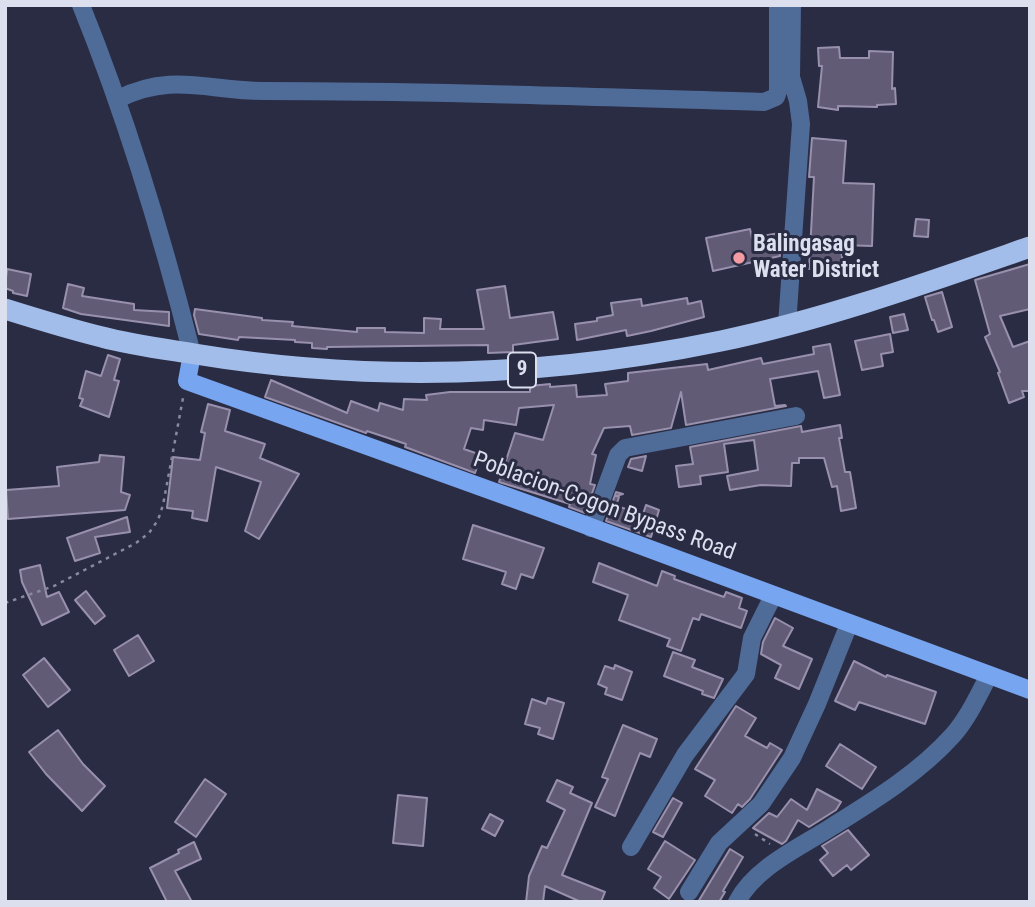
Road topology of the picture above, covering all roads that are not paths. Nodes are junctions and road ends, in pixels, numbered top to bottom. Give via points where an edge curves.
1 (81, 5) edge
2 (778, 5) edge
3 (792, 5) edge
4 (118, 99) junction
5 (1030, 247) edge
6 (5, 309) edge
7 (787, 326) junction
8 (192, 354) junction
9 (796, 416) dead end
10 (591, 528) junction
11 (773, 596) junction
12 (849, 624) junction
13 (989, 676) junction
14 (1030, 690) edge
15 (631, 847) dead end
16 (689, 892) dead end
17 (737, 902) edge

1 - 4 street
2 - 4 street via 779,91 764,102 262,91 184,83 138,89
3 - 7 street via 791,76 801,124
4 - 8 street via 163,240
5 - 7 highway, 9
6 - 8 highway, 9 via 104,338
7 - 8 highway, 9 via 649,354 495,371 341,371
8 - 10 main road, Poblacion-Cogon Bypass Road via 187,381
9 - 10 street via 625,448 618,455
10 - 11 main road, Poblacion-Cogon Bypass Road
11 - 12 main road, Poblacion-Cogon Bypass Road
11 - 15 street via 752,638 746,674 685,755
12 - 13 main road, Poblacion-Cogon Bypass Road
12 - 16 street via 792,758 761,804 719,843
13 - 14 main road, Poblacion-Cogon Bypass Road
13 - 17 street via 970,712 929,758 873,801 758,876

